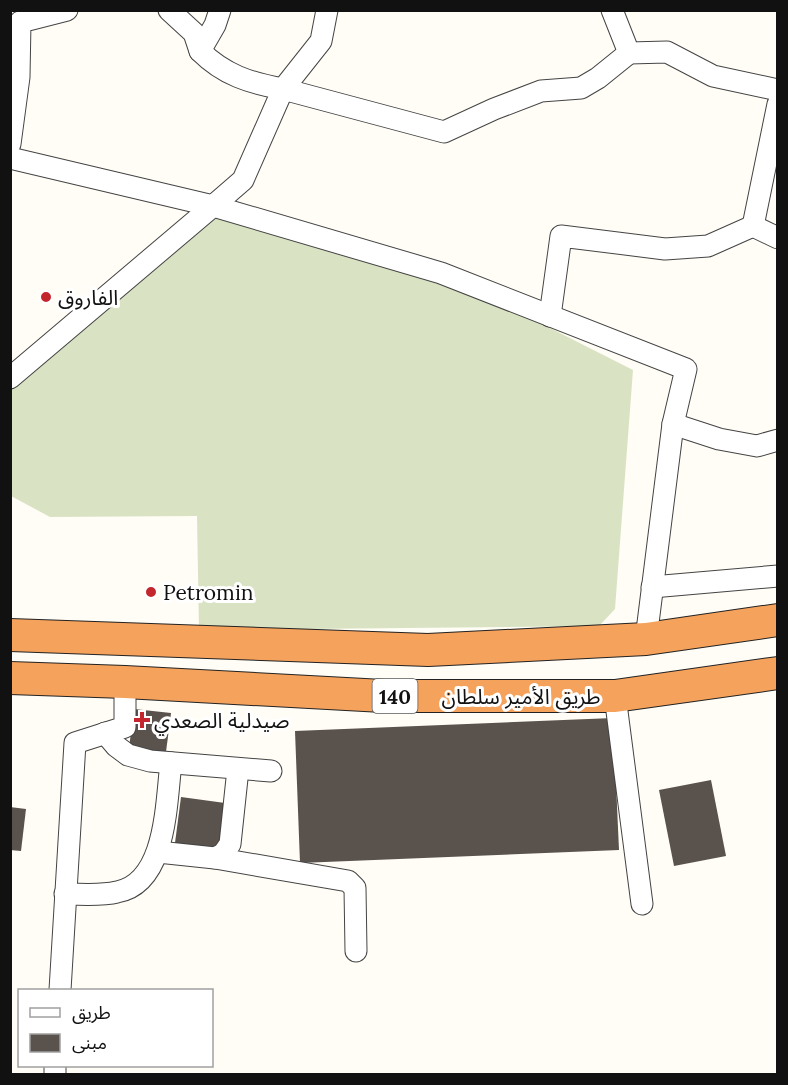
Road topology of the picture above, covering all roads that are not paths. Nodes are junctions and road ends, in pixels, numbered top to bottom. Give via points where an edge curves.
1 (68, 10) edge
2 (169, 10) edge
3 (220, 10) edge
4 (327, 10) edge
5 (612, 10) edge
6 (20, 16) edge
7 (200, 51) junction
8 (629, 52) junction
9 (283, 89) junction
10 (777, 90) edge
11 (777, 104) edge
12 (10, 144) edge
13 (10, 158) edge
14 (213, 206) junction
15 (753, 226) junction
16 (777, 238) edge
17 (550, 316) junction
18 (10, 378) edge
19 (673, 424) junction
20 (777, 440) edge
21 (777, 576) edge
22 (652, 587) junction
23 (777, 620) edge
24 (10, 635) edge
25 (646, 639) junction
26 (777, 673) edge
27 (10, 678) edge
28 (125, 682) junction
29 (615, 696) junction
30 (105, 733) junction
31 (171, 763) junction
32 (238, 769) junction
33 (271, 771) dead end
34 (158, 852) junction
35 (215, 858) junction
36 (65, 894) junction
37 (642, 904) dead end
38 (356, 951) dead end
39 (60, 989) edge

1 - 6 street
2 - 7 street via 194,33
3 - 7 street
4 - 9 street via 321,41
5 - 8 street
6 - 12 street via 20,77
7 - 9 street via 215,66 255,84
8 - 9 street via 580,88 541,91 444,132
8 - 10 street via 668,52 713,76
9 - 14 street via 243,180
11 - 15 street
13 - 14 street
14 - 17 street via 441,273
14 - 18 street
15 - 16 street
15 - 17 street via 708,246 665,249 561,236
17 - 19 street via 686,369
19 - 20 street via 718,440 757,446
19 - 22 street
21 - 22 street
22 - 25 street
23 - 25 highway, 140
24 - 25 highway, 140 via 428,650
26 - 29 highway, طريق الأمير سلطان / 140
27 - 28 highway, طريق الأمير سلطان / 140
28 - 29 highway, طريق الأمير سلطان / 140 via 383,696
28 - 30 street via 125,727
29 - 37 street
30 - 31 street via 128,755
30 - 36 street via 75,743
31 - 32 street
31 - 34 street
32 - 33 street
32 - 35 street via 230,844
34 - 35 street
34 - 36 street via 133,887 117,892
35 - 38 street via 348,881 355,888
36 - 39 street

